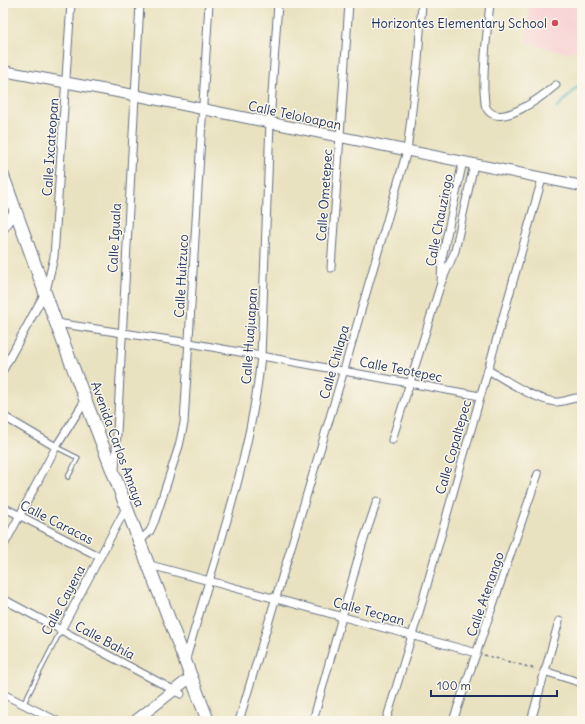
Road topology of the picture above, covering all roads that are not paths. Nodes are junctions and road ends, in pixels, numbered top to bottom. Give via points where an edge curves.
1 (71, 3) edge
2 (140, 3) edge
3 (209, 3) edge
4 (278, 3) edge
5 (349, 3) edge
6 (422, 3) edge
7 (490, 3) edge
8 (3, 71) edge
9 (66, 82) junction
10 (556, 85) dead end
11 (134, 95) junction
12 (203, 108) junction
13 (270, 123) junction
14 (340, 137) junction
15 (407, 151) junction
16 (463, 161) junction
17 (474, 164) junction
18 (3, 176) edge
19 (542, 178) junction
20 (582, 186) edge
21 (15, 212) junction
22 (3, 228) edge
23 (331, 268) dead end
24 (441, 283) junction
25 (46, 291) junction
26 (56, 323) junction
27 (121, 332) junction
28 (190, 343) junction
29 (261, 356) junction
30 (3, 370) edge
31 (344, 370) junction
32 (488, 370) junction
33 (409, 382) junction
34 (480, 396) junction
35 (86, 398) junction
36 (582, 398) edge
37 (3, 416) edge
38 (392, 440) dead end
39 (56, 447) junction
40 (538, 474) dead end
41 (114, 475) junction
42 (68, 477) dead end
43 (377, 501) dead end
44 (3, 507) edge
45 (126, 508) junction
46 (20, 516) junction
47 (140, 541) junction
48 (3, 547) edge
49 (100, 557) junction
50 (150, 565) junction
51 (208, 580) junction
52 (275, 598) junction
53 (3, 599) edge
54 (342, 616) junction
55 (559, 621) dead end
56 (61, 630) junction
57 (411, 635) junction
58 (477, 654) junction
59 (185, 661) junction
60 (544, 671) junction
61 (192, 680) junction
62 (582, 683) edge
63 (178, 692) junction
64 (3, 694) edge
65 (23, 705) junction
66 (57, 721) edge
67 (135, 721) edge
68 (147, 721) edge
69 (208, 721) edge
70 (239, 721) edge
71 (313, 721) edge
72 (386, 721) edge
73 (453, 721) edge
74 (531, 721) edge

1 - 9 street, Calle Ixcateopan
2 - 11 street, Calle Iguala
3 - 12 street, Calle Huitzuco
4 - 13 street, Calle Huajuapan
5 - 14 street, Calle Ometepec
6 - 15 street, Calle Chilapa
7 - 10 street via 483,72 485,107 491,114 498,116 510,114 539,99
8 - 9 street, Calle Teloloapan
9 - 11 street, Calle Teloloapan
9 - 25 street, Calle Ixcateopan via 56,240
11 - 12 street, Calle Teloloapan
11 - 27 street, Calle Iguala
12 - 13 street, Calle Teloloapan
12 - 28 street, Calle Huitzuco
13 - 14 street, Calle Teloloapan
13 - 29 street, Calle Huajuapan
14 - 15 street, Calle Teloloapan
14 - 23 street, Calle Ometepec
15 - 16 street, Calle Teloloapan
15 - 31 street, Calle Chilapa
16 - 17 street, Calle Teloloapan
16 - 24 street, Calle Chauzingo via 442,258
17 - 19 street, Calle Teloloapan
17 - 24 street, Calle Chauzingo via 452,262
18 - 21 main road, Avenida Carlos Amaya
19 - 20 street, Calle Teloloapan
19 - 32 street, Calle Copaltepec
21 - 22 street
21 - 25 main road, Avenida Carlos Amaya
24 - 33 street, Calle Chauzingo
25 - 26 main road, Avenida Carlos Amaya
25 - 30 street, Calle Ixcateopan
26 - 27 street, Calle Teotepec
26 - 35 main road, Avenida Carlos Amaya
27 - 28 street, Calle Teotepec
27 - 41 street, Calle Iguala
28 - 29 street, Calle Teotepec
28 - 47 street, Calle Huitzuco via 184,423 179,446 155,520
29 - 31 street, Calle Teotepec
29 - 51 street, Calle Huajuapan via 245,455
31 - 33 street, Calle Teotepec
31 - 52 street, Calle Chilapa
32 - 34 street, Calle Copaltepec
32 - 36 street via 545,400 560,402
33 - 34 street, Calle Teotepec
33 - 38 street, Calle Chauzingo
34 - 57 street, Calle Copaltepec
35 - 39 street
35 - 41 main road, Avenida Carlos Amaya
37 - 39 street
39 - 42 lane via 78,458
39 - 46 street
40 - 58 street, Calle Atenango
41 - 45 main road, Avenida Carlos Amaya
43 - 54 street
44 - 46 street, Calle Caracas
45 - 47 main road, Avenida Carlos Amaya
45 - 49 street, Calle Cayena
46 - 48 street
46 - 49 street, Calle Caracas
47 - 50 main road, Avenida Carlos Amaya
49 - 56 street, Calle Cayena
50 - 51 street, Calle Tecpan
50 - 59 main road, Avenida Carlos Amaya
51 - 52 street, Calle Tecpan
51 - 59 street, Calle Huajuapan
52 - 54 street, Calle Tecpan
52 - 70 street, Calle Chilapa
53 - 56 street, Calle Bahía
54 - 57 street, Calle Tecpan
54 - 71 street
55 - 60 street
56 - 63 street, Calle Bahía
56 - 65 lane, Calle Cayena
57 - 58 street, Calle Tecpan
57 - 72 street, Calle Copaltepec
58 - 73 street, Calle Atenango
59 - 61 main road, Avenida Carlos Amaya
60 - 62 street
60 - 74 street
61 - 63 street
61 - 69 main road, Avenida Carlos Amaya
63 - 67 street
63 - 68 street
64 - 65 street
65 - 66 street

